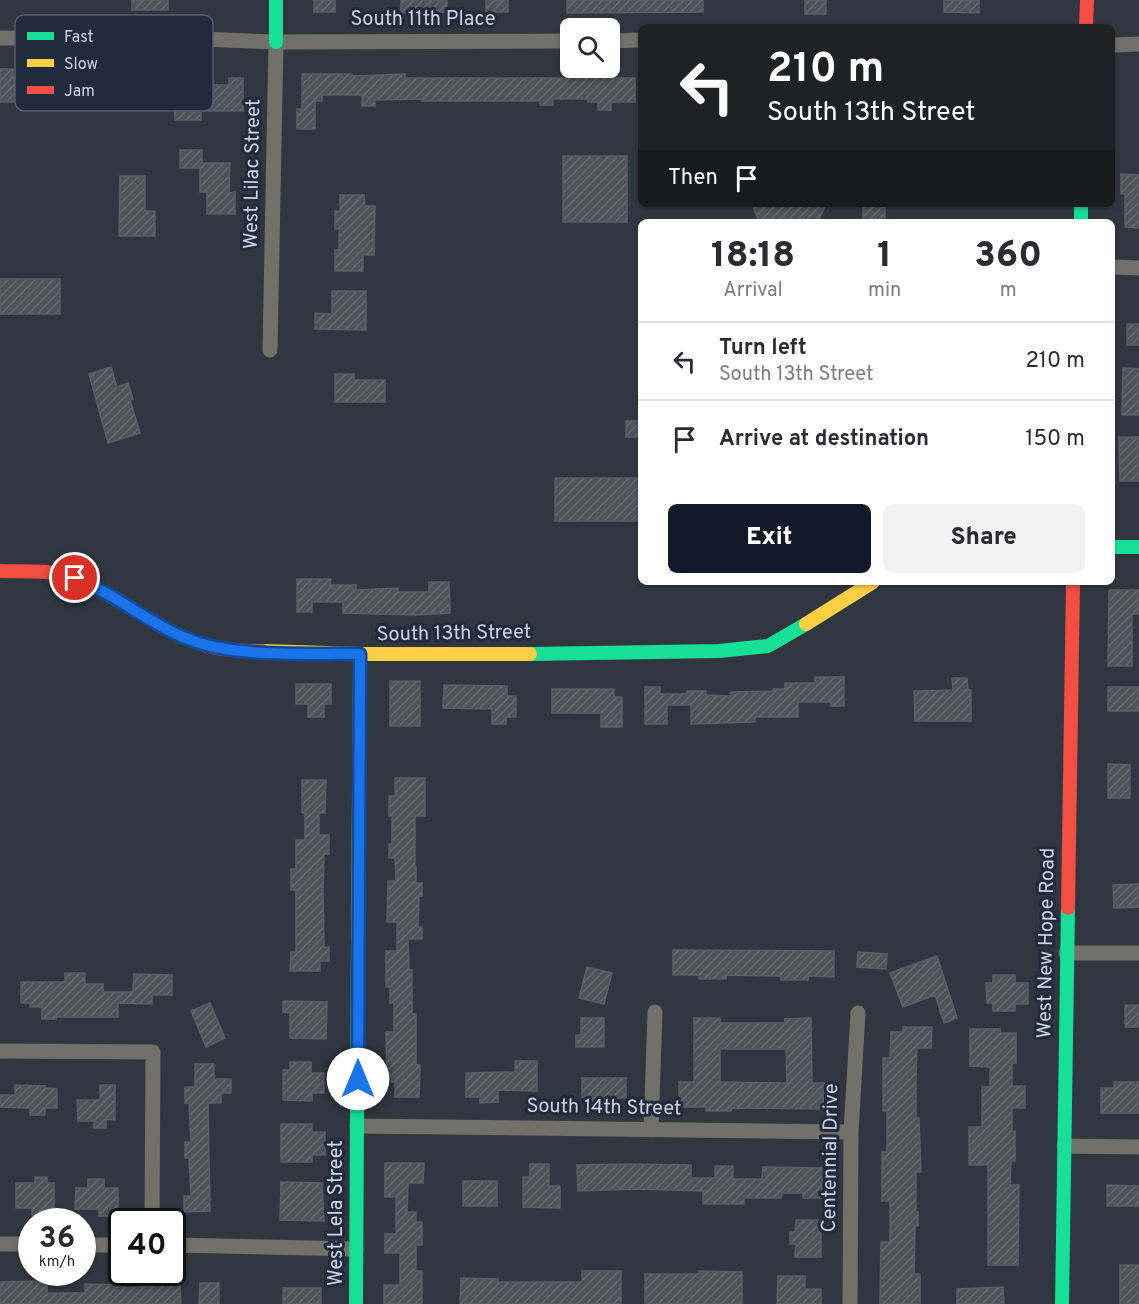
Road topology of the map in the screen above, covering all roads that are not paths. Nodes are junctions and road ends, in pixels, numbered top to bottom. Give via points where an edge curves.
1 (276, 0) edge
2 (1087, 0) edge
3 (1086, 24) edge
4 (0, 38) edge
5 (15, 38) edge
6 (213, 40) edge
7 (620, 40) edge
8 (638, 40) edge
9 (560, 41) edge
10 (276, 42) junction
11 (1139, 44) edge
12 (1115, 45) edge
13 (1115, 267) edge
14 (1139, 268) edge
15 (270, 350) dead end
16 (1139, 547) edge
17 (1115, 548) edge
18 (0, 572) edge
19 (868, 585) edge
20 (1073, 585) edge
21 (360, 654) junction
22 (1066, 953) junction
23 (1139, 953) edge
24 (655, 1012) dead end
25 (858, 1013) dead end
26 (0, 1052) edge
27 (357, 1126) junction
28 (651, 1130) junction
29 (850, 1132) junction
30 (1064, 1146) junction
31 (1139, 1147) edge
32 (152, 1208) edge
33 (0, 1244) edge
34 (18, 1245) edge
35 (186, 1245) edge
36 (356, 1249) junction
37 (356, 1304) edge
38 (850, 1304) edge
39 (1062, 1304) edge

1 - 10 street, West Lilac Street
2 - 3 street
4 - 5 street, South 11th Place
6 - 10 street, South 11th Place
7 - 8 street
9 - 10 street, South 11th Place
10 - 15 street, West Lilac Street
11 - 12 street
13 - 14 street
16 - 17 street
18 - 21 street, South 13th Street via 41,572 75,578 159,625 216,648
19 - 21 street, South 13th Street via 768,646 719,651
20 - 22 street, West New Hope Road
21 - 27 street, West Lela Street
22 - 23 street
22 - 30 street, West New Hope Road
24 - 28 street
25 - 29 street, Centennial Drive
26 - 32 street via 153,1052
27 - 28 street, South 14th Street
27 - 36 street, West Lela Street
28 - 29 street, South 14th Street
29 - 38 street, Centennial Drive
30 - 31 street
30 - 39 street, West New Hope Road
33 - 34 street
35 - 36 street
36 - 37 street, West Lela Street

